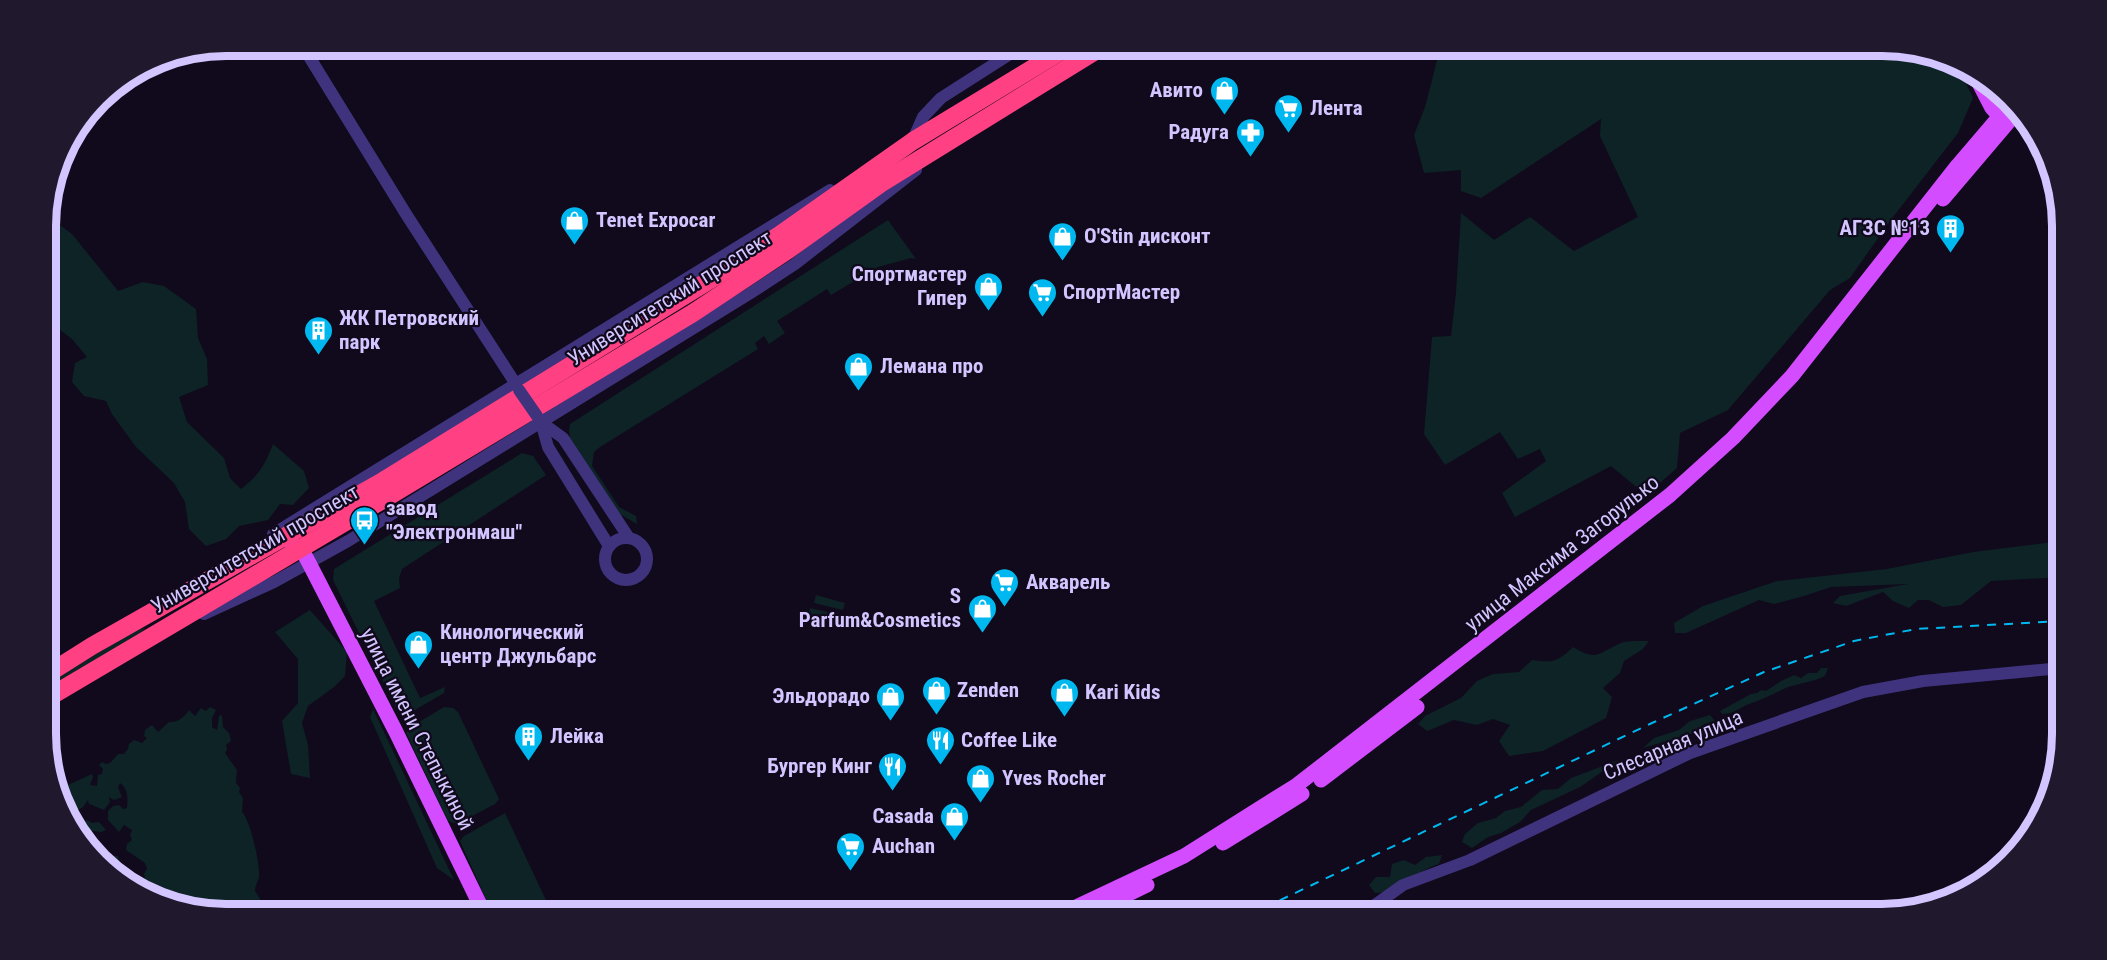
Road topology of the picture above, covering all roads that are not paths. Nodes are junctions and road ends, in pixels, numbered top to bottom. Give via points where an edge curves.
1 (308, 55) edge
2 (1008, 55) edge
3 (1055, 55) edge
4 (1089, 55) edge
5 (1982, 89) edge
6 (2009, 113) edge
7 (2010, 115) edge
8 (2010, 115) edge
9 (969, 129) junction
10 (913, 141) junction
11 (517, 387) junction
12 (539, 419) junction
13 (629, 538) junction
14 (279, 540) junction
15 (609, 546) junction
16 (305, 556) junction
17 (92, 646) junction
18 (55, 669) edge
19 (2052, 669) edge
20 (55, 693) edge
21 (480, 904) edge
22 (1082, 904) edge
23 (1107, 904) edge
24 (1376, 904) edge

1 - 11 street
2 - 10 street via 941,98 923,117
3 - 10 highway, Университетский проспект
4 - 9 highway, Университетский проспект
5 - 6 main road via 1992,108
7 - 22 main road, улица Максима Загорулько via 1958,165 1792,376 1733,438 1670,495 1297,785 1184,856
8 - 23 main road, улица Максима Загорулько via 1882,270 1796,385 1676,502 1302,794 1190,863
9 - 12 street, Университетский проспект via 795,264
9 - 16 highway, Университетский проспект via 883,182 693,313
10 - 11 street, Университетский проспект via 761,231
10 - 14 highway, Университетский проспект via 731,267 383,481
11 - 12 street, bridge
11 - 17 street, Университетский проспект
12 - 13 street via 563,438
12 - 15 street via 548,447
12 - 16 street, Университетский проспект
13 - 15 street
13 - 15 street via 643,546 648,558 636,579 620,580 607,570
14 - 16 main road
14 - 17 highway, Университетский проспект
16 - 20 highway, Университетский проспект via 150,636
16 - 21 main road, улица имени Степыкиной
17 - 18 highway
19 - 24 street, Слесарная улица via 1923,681 1863,692 1690,753 1470,860 1403,885

